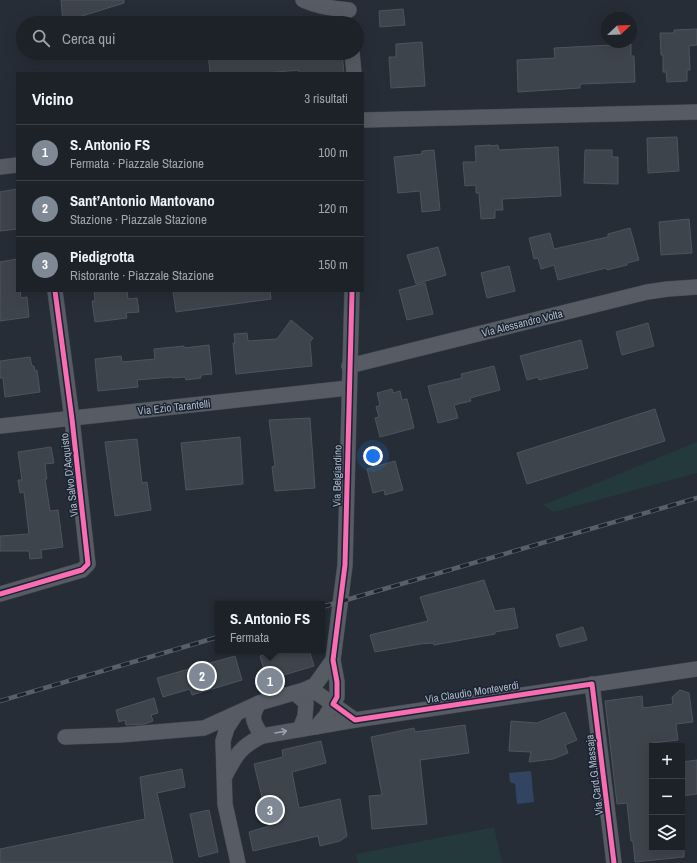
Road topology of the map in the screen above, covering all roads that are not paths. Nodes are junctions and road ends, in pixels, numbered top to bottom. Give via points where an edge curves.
1 (303, 0) edge
2 (349, 11) edge
3 (353, 60) edge
4 (354, 72) edge
5 (697, 112) edge
6 (364, 120) edge
7 (16, 165) edge
8 (0, 166) edge
9 (697, 287) edge
10 (55, 292) edge
11 (352, 292) edge
12 (349, 366) junction
13 (348, 388) junction
14 (72, 419) junction
15 (0, 426) edge
16 (0, 594) edge
17 (333, 660) junction
18 (697, 669) edge
19 (592, 684) junction
20 (295, 693) junction
21 (259, 703) junction
22 (333, 704) junction
23 (236, 714) junction
24 (355, 720) junction
25 (316, 727) junction
26 (204, 728) junction
27 (300, 729) junction
28 (262, 736) junction
29 (66, 737) dead end
30 (223, 741) junction
31 (242, 749) junction
32 (225, 776) junction
33 (238, 863) edge
34 (614, 863) edge

1 - 2 street
3 - 4 street
5 - 6 street
7 - 8 street
9 - 12 street, Via Alessandro Volta via 648,292
10 - 14 street, Via Salvo D'Acquisto
11 - 12 street, Via Belgiardino
12 - 13 street, Via Belgiardino
13 - 14 street, Via Ezio Tarantelli
13 - 17 street, Via Belgiardino via 345,564
14 - 15 street, Via Ezio Tarantelli
14 - 16 street, Via Salvo D'Acquisto via 88,564 82,570
17 - 20 street via 315,685
17 - 22 street via 337,697
18 - 19 street, Via Claudio Monteverdi
19 - 24 street, Via Claudio Monteverdi
19 - 34 street, Via Card.G.Massaja
20 - 21 street
20 - 22 street via 317,693
20 - 27 street via 306,703
21 - 23 street
21 - 28 street via 253,713 254,723
22 - 24 street
22 - 25 street
23 - 26 street
23 - 30 street via 227,728
24 - 25 street, Via Claudio Monteverdi
25 - 27 street, Via Claudio Monteverdi
26 - 29 street via 120,736
26 - 30 street
28 -> 27 street
28 - 31 street
30 - 31 street via 232,747
30 - 32 street
31 - 32 street via 236,754
32 - 33 street via 225,804

